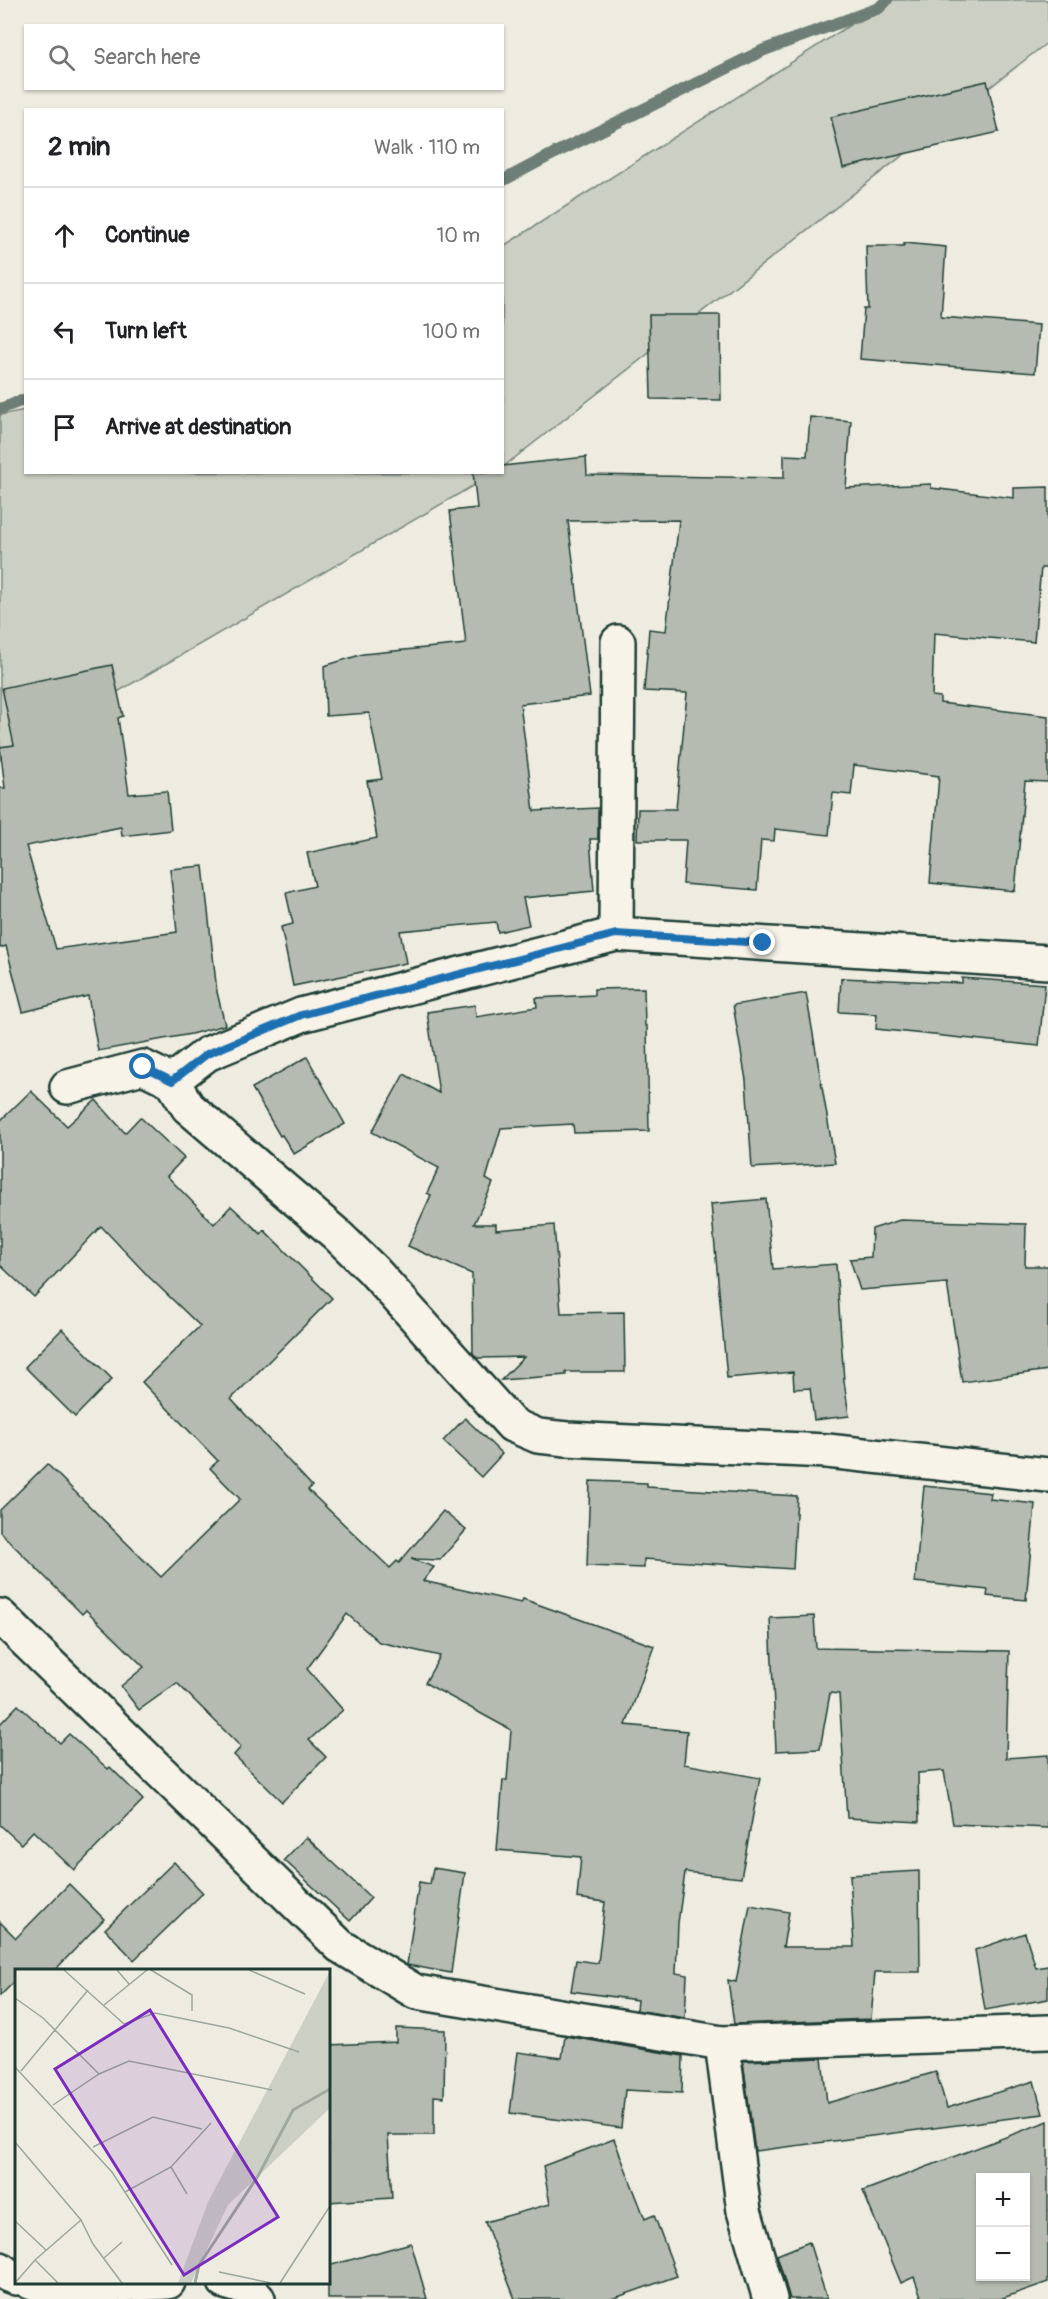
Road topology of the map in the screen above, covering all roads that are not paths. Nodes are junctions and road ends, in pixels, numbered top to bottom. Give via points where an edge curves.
1 (618, 642) dead end
2 (616, 934) junction
3 (1048, 962) edge
4 (172, 1081) junction
5 (67, 1087) dead end
6 (1048, 1475) edge
7 (0, 1616) edge
8 (1048, 2032) edge
9 (722, 2043) junction
10 (0, 2269) edge
11 (15, 2277) edge
12 (33, 2284) edge
13 (148, 2284) edge
14 (229, 2284) edge
15 (258, 2299) edge
16 (770, 2299) edge

1 - 2 street
2 - 3 street
2 - 4 street via 301,1015 207,1054
4 - 5 street via 143,1067
4 - 6 street via 188,1107 373,1270 512,1425 538,1436 567,1439 827,1451
7 - 9 street via 340,1946 417,1992
8 - 9 street
9 - 16 street via 744,2211
10 - 11 street
12 - 13 street via 49,2289
14 - 15 street via 249,2289

